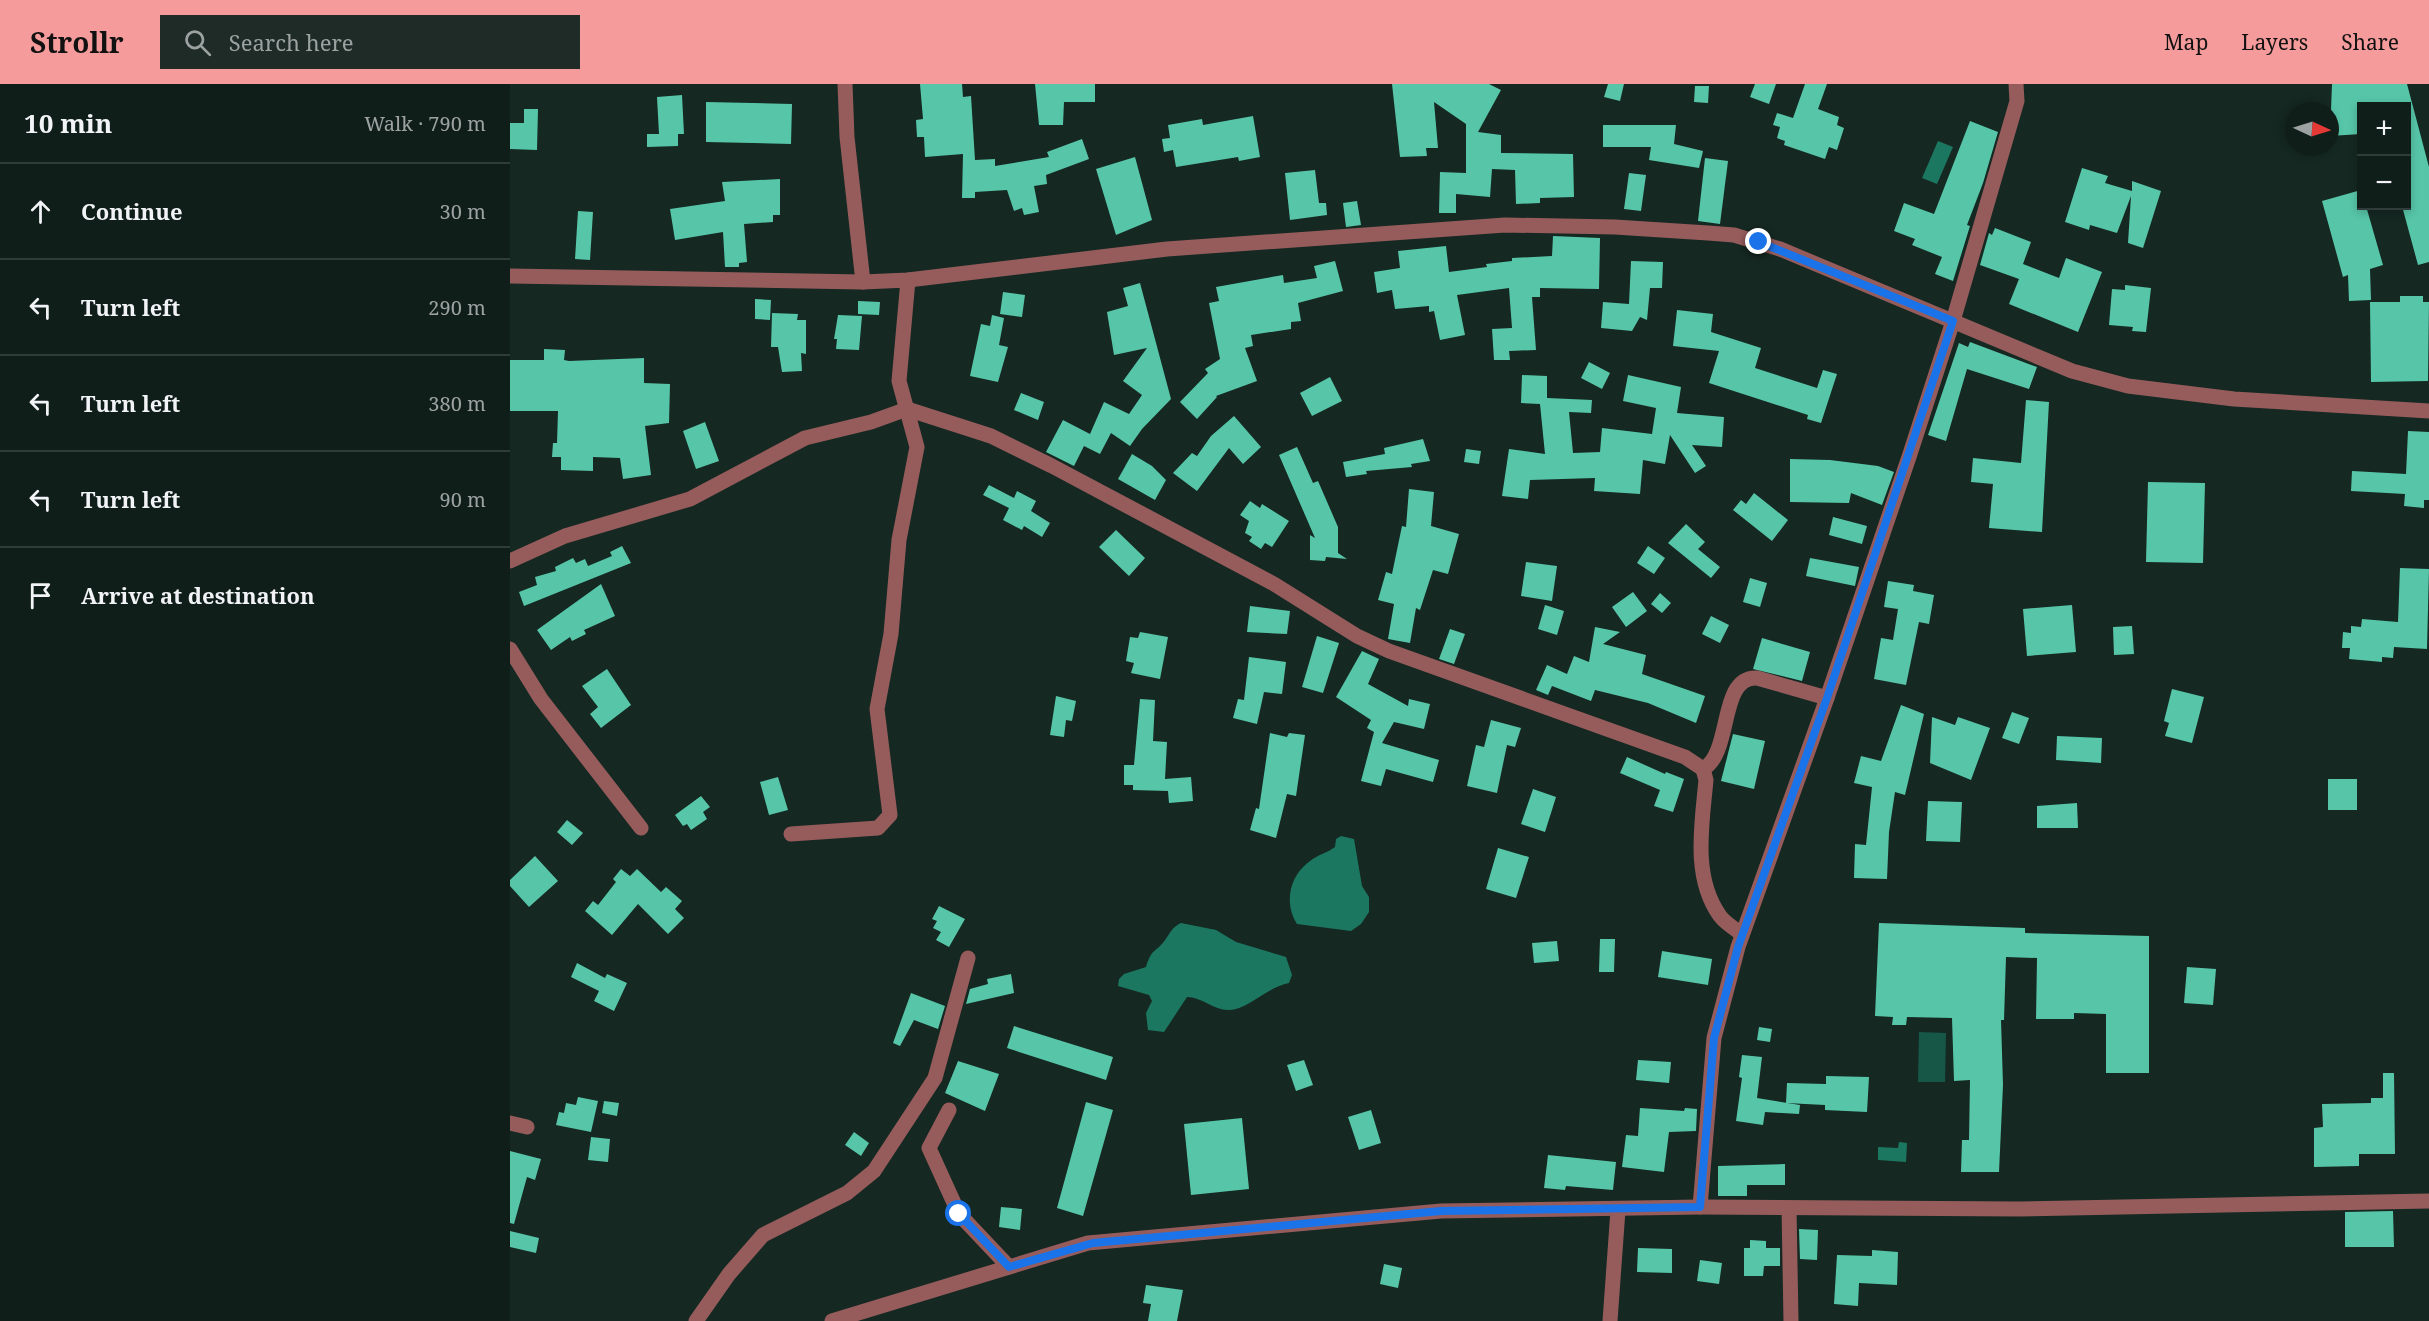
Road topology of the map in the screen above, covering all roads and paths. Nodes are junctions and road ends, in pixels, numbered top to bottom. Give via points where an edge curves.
1 (845, 84) edge
2 (2016, 84) edge
3 (510, 276) edge
4 (908, 280) junction
5 (863, 282) junction
6 (1953, 321) junction
7 (907, 409) junction
8 (2429, 411) edge
9 (510, 561) edge
10 (510, 649) edge
11 (1827, 698) junction
12 (1703, 770) junction
13 (640, 828) dead end
14 (791, 834) dead end
15 (1742, 934) junction
16 (968, 958) dead end
17 (949, 1110) dead end
18 (510, 1123) edge
19 (527, 1127) dead end
20 (2429, 1201) edge
21 (1700, 1207) junction
22 (1789, 1208) junction
23 (1618, 1210) junction
24 (1009, 1267) junction
25 (696, 1321) edge
26 (832, 1321) edge
27 (1610, 1321) edge
28 (1791, 1321) edge

1 - 5 street
2 - 6 street via 2017,101
3 - 5 street
4 - 5 street
4 - 6 street via 1167,249 1505,225 1615,227 1725,234 1751,240
4 - 7 street via 899,381
6 - 8 street via 2072,371 2128,387 2234,399
6 - 11 street
7 - 9 street via 805,438 690,500 565,536
7 - 12 street via 990,436 1052,466 1274,584 1357,636 1389,651 1686,757
7 - 14 street via 917,457 902,523 891,634 877,709 890,815 878,828
10 - 13 street via 541,699
11 - 12 street via 1757,678 1742,681 1727,712 1719,753 1712,765
11 - 15 street
12 - 15 street via 1706,780 1700,844 1702,872 1721,918
15 - 21 street via 1714,1038
16 - 25 street via 934,1078 874,1171 847,1193 763,1235
17 - 24 street via 929,1148 959,1214
18 - 19 street
20 - 22 street via 2020,1209
21 - 22 street
21 - 23 street
22 - 28 street
23 - 24 street via 1441,1211 1252,1227 1088,1243
23 - 27 street
24 - 26 street

